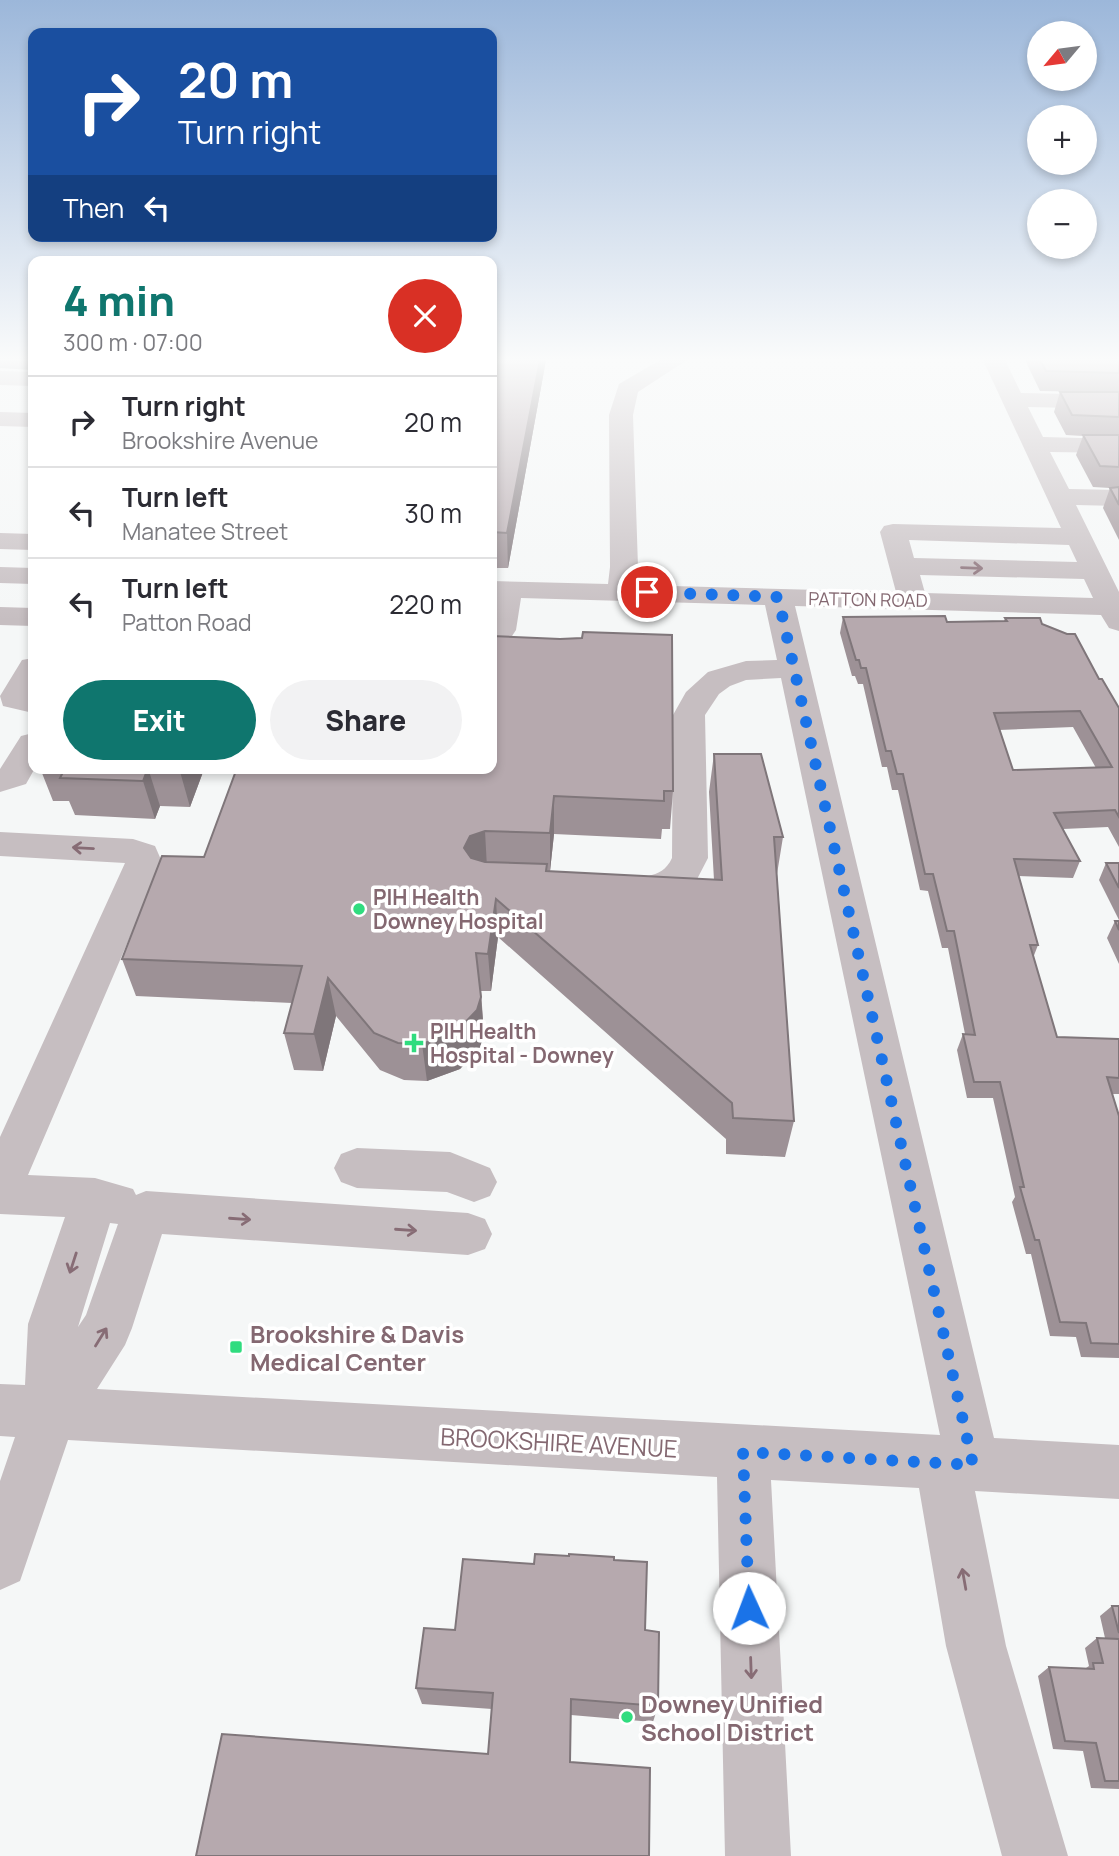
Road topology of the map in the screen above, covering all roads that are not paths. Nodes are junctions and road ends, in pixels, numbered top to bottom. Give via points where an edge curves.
1 (622, 447) edge
2 (1035, 447) edge
3 (1059, 497) junction
4 (1119, 498) edge
5 (1078, 537) junction
6 (0, 541) edge
7 (28, 542) edge
8 (904, 566) junction
9 (1095, 571) junction
10 (0, 575) edge
11 (28, 576) edge
12 (500, 589) edge
13 (621, 592) junction
14 (778, 597) junction
15 (913, 600) junction
16 (1116, 612) edge
17 (0, 615) edge
18 (28, 617) edge
19 (497, 630) edge
20 (794, 669) junction
21 (28, 675) edge
22 (28, 702) edge
23 (28, 752) edge
24 (0, 781) edge
25 (0, 844) edge
26 (595, 889) edge
27 (357, 1168) dead end
28 (474, 1182) dead end
29 (0, 1187) edge
30 (0, 1194) edge
31 (95, 1198) junction
32 (146, 1212) junction
33 (468, 1234) dead end
34 (25, 1412) edge
35 (743, 1452) junction
36 (958, 1464) junction
37 (1119, 1472) edge
38 (0, 1561) edge
39 (1034, 1851) edge
40 (758, 1856) edge

1 - 13 street
2 - 3 street
3 - 4 street
3 - 5 street
5 - 8 street via 893,532
5 - 9 street
6 - 7 street
8 -> 9 street
8 - 15 street
9 - 16 street
10 - 11 street
12 - 13 street, PATTON ROAD
12 - 19 street via 501,630
13 - 14 street, PATTON ROAD
14 - 15 street, PATTON ROAD
14 - 20 street
15 - 16 street, PATTON ROAD
17 - 18 street
20 - 26 street via 743,669 709,685 696,698 689,715 690,858 676,882 648,891
20 - 36 street
21 - 22 street via 14,699
23 - 24 street via 14,776
29 -> 25 street via 144,862 138,852
27 - 28 street via 450,1172
30 - 31 street
31 - 32 street
31 -> 34 street
32 -> 33 street
34 -> 32 street via 107,1328
34 - 35 street, BROOKSHIRE AVENUE
34 - 38 street
35 - 36 street, BROOKSHIRE AVENUE
35 -> 40 street
36 - 37 street, BROOKSHIRE AVENUE
39 -> 36 street via 976,1646

